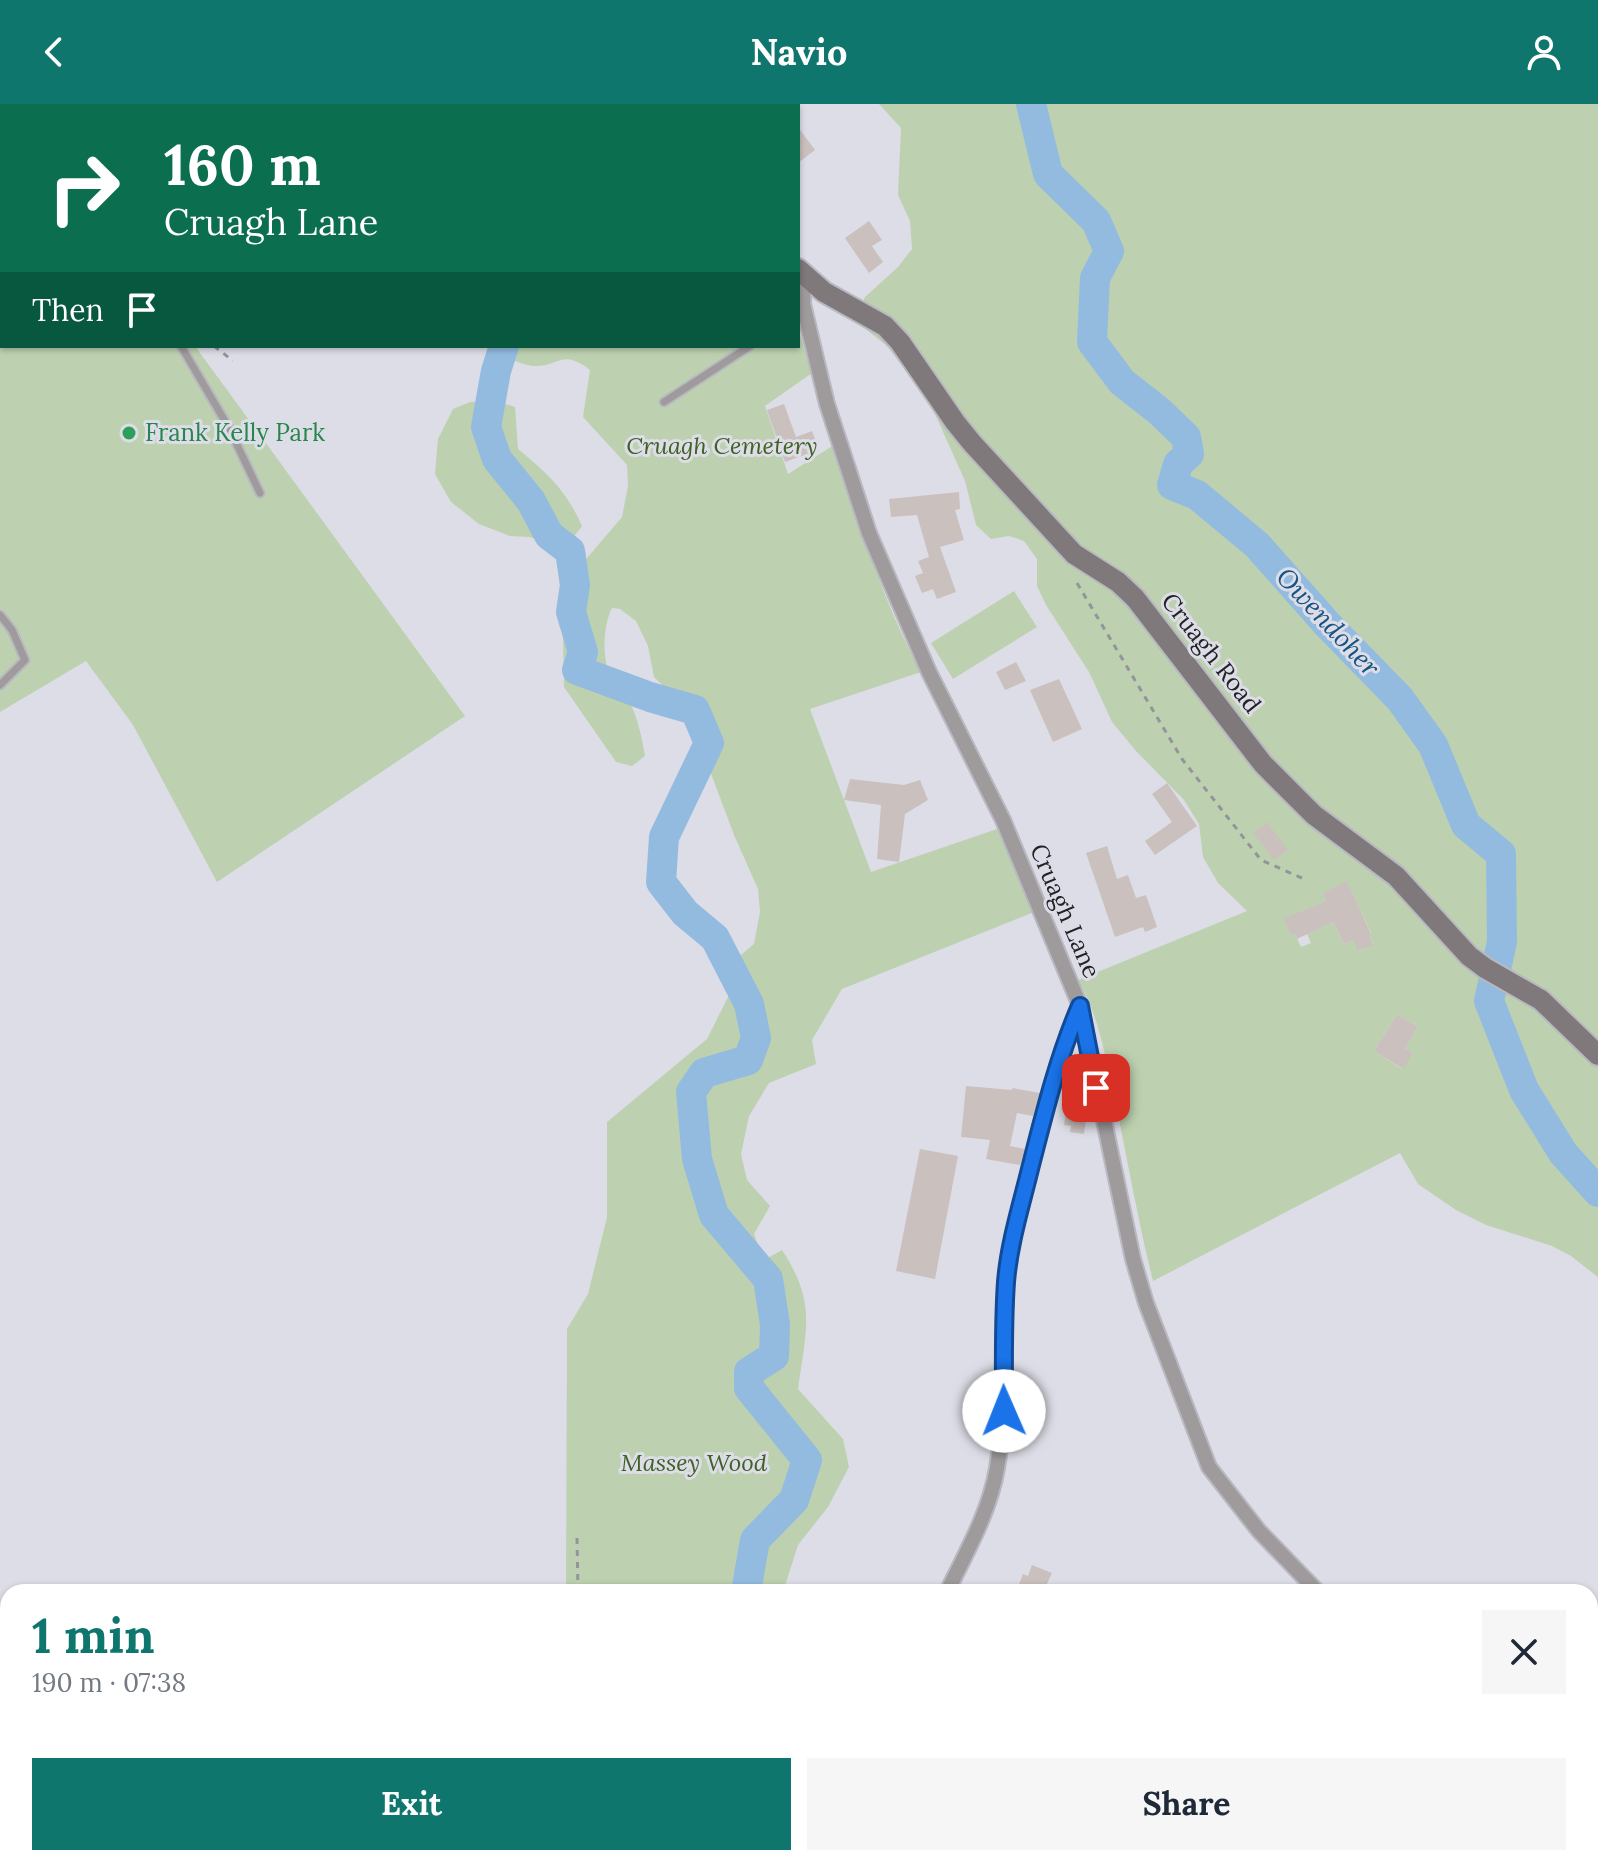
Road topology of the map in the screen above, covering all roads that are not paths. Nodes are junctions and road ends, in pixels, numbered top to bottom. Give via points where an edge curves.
1 (801, 272) edge
2 (802, 317) edge
3 (182, 348) edge
4 (729, 348) edge
5 (747, 348) edge
6 (734, 356) junction
7 (664, 402) dead end
8 (260, 493) dead end
9 (0, 615) edge
10 (0, 685) edge
11 (1080, 1006) junction
12 (1598, 1055) edge
13 (951, 1584) edge
14 (1310, 1584) edge

1 - 2 street, Cruagh Lane
1 - 12 main road, Cruagh Road via 824,292 885,326 900,342 972,443 1074,554 1135,598 1285,789 1396,876 1469,956 1541,1000
2 - 11 street, Cruagh Lane via 869,533 929,672 1003,820
3 - 8 lane
4 - 6 lane
5 - 6 lane
6 - 7 lane
9 - 10 lane via 25,660
11 - 13 street via 1013,1239 1006,1280 1004,1411 997,1472
11 - 14 street, Cruagh Lane via 1133,1259 1209,1467 1259,1531

